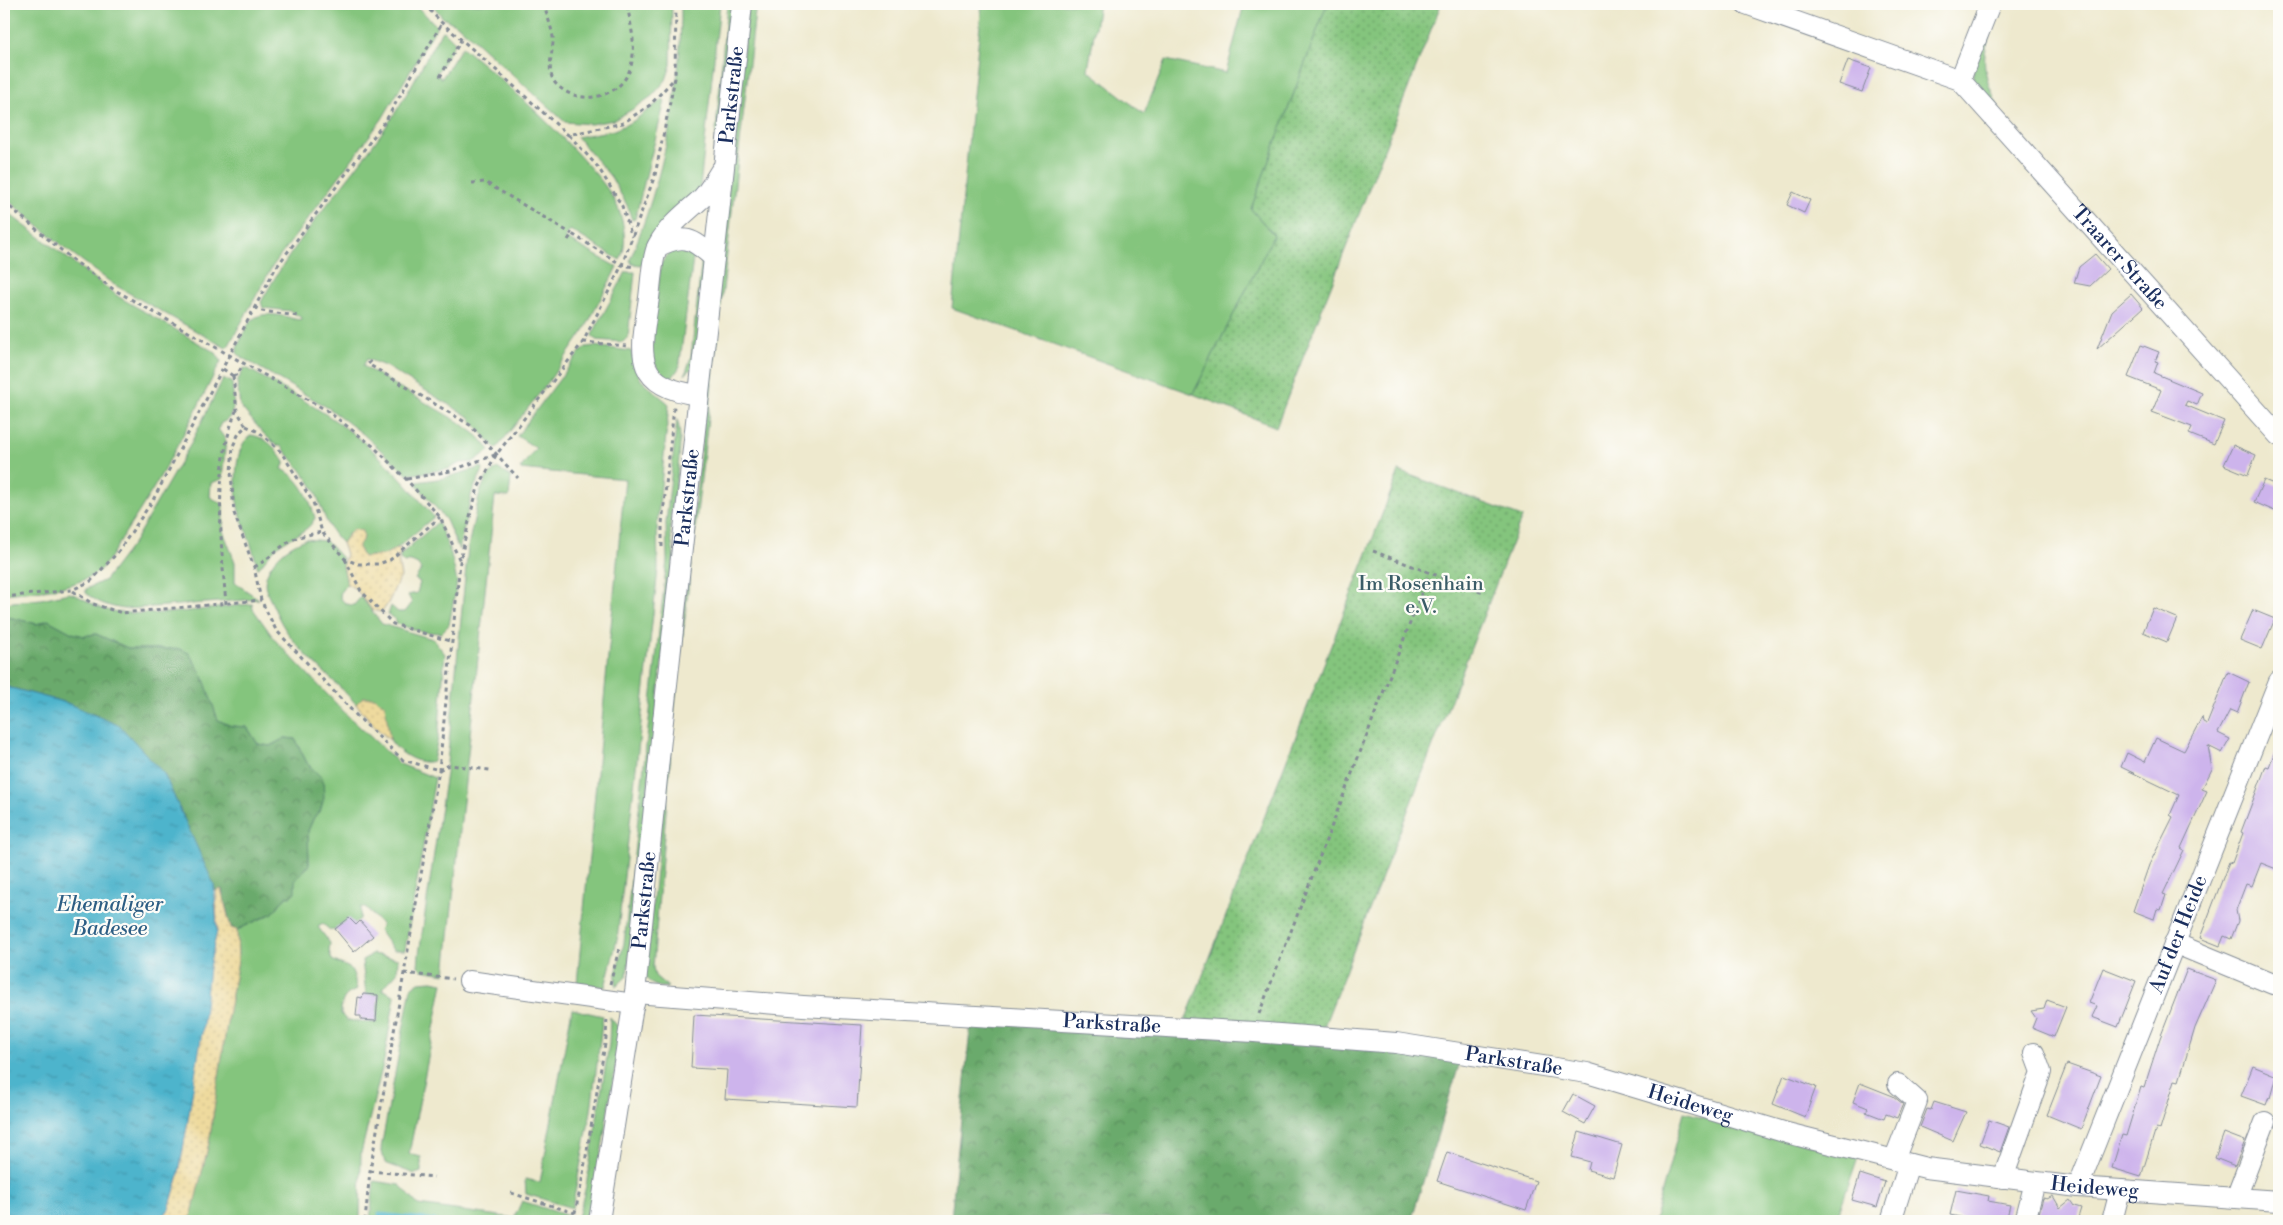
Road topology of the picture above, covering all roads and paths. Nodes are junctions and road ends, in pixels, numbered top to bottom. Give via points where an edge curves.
1 (424, 4) edge
2 (543, 4) edge
3 (627, 4) edge
4 (676, 4) edge
5 (742, 4) edge
6 (1746, 4) edge
7 (1990, 4) edge
8 (442, 24) junction
9 (461, 40) junction
10 (440, 77) dead end
11 (675, 78) junction
12 (1960, 80) junction
13 (568, 135) junction
14 (724, 166) junction
15 (472, 183) dead end
16 (4, 202) edge
17 (572, 234) junction
18 (632, 238) junction
19 (568, 240) dead end
20 (657, 248) junction
21 (714, 258) junction
22 (622, 265) junction
23 (254, 307) junction
24 (298, 316) dead end
25 (582, 342) junction
26 (642, 348) junction
27 (229, 356) junction
28 (371, 361) dead end
29 (244, 364) junction
30 (223, 369) junction
31 (233, 376) junction
32 (677, 392) junction
33 (698, 395) junction
34 (237, 411) junction
35 (246, 426) junction
36 (2279, 436) edge
37 (496, 455) junction
38 (518, 478) dead end
39 (406, 479) junction
40 (440, 517) junction
41 (322, 532) junction
42 (662, 550) dead end
43 (1373, 551) dead end
44 (345, 559) junction
45 (460, 562) junction
46 (254, 566) junction
47 (1429, 574) junction
48 (72, 590) junction
49 (1483, 594) dead end
50 (4, 597) edge
51 (261, 600) junction
52 (226, 604) junction
53 (453, 642) junction
54 (2278, 687) edge
55 (440, 770) junction
56 (490, 770) dead end
57 (620, 940) dead end
58 (2174, 943) junction
59 (404, 973) junction
60 (469, 981) joint
61 (2273, 984) dead end
62 (634, 998) junction
63 (608, 1000) junction
64 (1254, 1032) junction
65 (2034, 1053) dead end
66 (1587, 1073) joint
67 (1898, 1084) dead end
68 (2265, 1122) dead end
69 (1901, 1162) junction
70 (370, 1171) junction
71 (434, 1177) dead end
72 (2003, 1178) junction
73 (2035, 1182) junction
74 (2078, 1187) junction
75 (2120, 1190) junction
76 (511, 1193) dead end
77 (2236, 1198) junction
78 (2279, 1201) edge
79 (575, 1213) junction
80 (365, 1221) edge
81 (573, 1221) edge
82 (599, 1221) edge
83 (1891, 1221) edge
84 (2025, 1221) edge
85 (2112, 1221) edge

1 - 8 path
2 - 3 path via 553,39 552,76 557,85 569,92 593,99 614,89 624,79 632,62 633,42
4 - 11 path
5 - 14 street, Parkstraße
6 - 12 street
7 - 12 street
8 - 9 path
8 - 23 path via 386,120 275,269
9 - 10 path
9 - 13 path
11 - 13 path via 650,105 622,122
11 - 18 path via 655,175
12 - 36 street, Traarer Straße
13 - 18 path via 598,167 622,206
14 - 20 street via 704,196 667,230
14 - 21 street, Parkstraße
15 - 17 path via 485,182
16 - 27 path via 113,289
17 - 19 path
17 - 22 path
18 - 22 path
20 - 21 street via 672,239 687,238
20 - 26 street
21 - 33 street, Parkstraße
22 - 25 path
23 - 24 path
23 - 27 path
25 - 26 path
25 - 37 path
26 - 32 street via 645,366 658,381
27 - 29 path
27 - 30 path
28 - 37 path via 368,364 470,425
29 - 31 path
29 - 39 path via 326,410 373,446
30 - 31 path
30 - 48 path via 153,500 118,552 92,581
31 - 34 path
32 - 33 street
32 - 42 path via 671,420
33 - 62 street, Parkstraße
34 - 35 path
34 - 52 path via 229,429 222,490 221,545
35 - 41 path via 259,432 281,452 313,502
35 - 46 path via 234,446 231,472 234,513
37 - 38 path
37 - 39 path via 473,465
37 - 45 path via 478,488
39 - 40 path
40 - 44 path via 390,560 358,564
40 - 45 path
41 - 44 path
41 - 46 path via 295,539
43 - 47 path
44 - 53 path via 361,591 393,624
45 - 53 path
46 - 51 path
47 - 49 path
47 - 64 path
48 - 50 path
48 - 52 path via 93,604 122,613
51 - 52 path
51 - 55 path via 276,630 403,760
53 - 55 path
54 - 58 street, Auf der Heide
55 - 56 path via 449,765
55 - 59 path
57 - 63 path
58 - 61 street
58 - 74 street, Auf der Heide
59 - 60 path
59 - 70 path
60 - 63 street
62 - 63 street
62 - 64 street, Parkstraße
62 - 82 street, Parkstraße
63 - 79 path via 606,1038
64 - 66 street, Parkstraße via 1396,1043
65 - 72 street via 2041,1072
66 - 69 street, Heideweg via 1788,1133
67 - 69 street via 1917,1101
68 - 77 street
69 - 72 street, Heideweg
69 - 83 street
70 - 71 path
70 - 80 path
72 - 73 street, Heideweg
73 - 74 street, Heideweg
73 - 84 street
74 - 75 street, Heideweg
75 - 77 street, Heideweg
75 - 85 street
76 - 79 path
77 - 78 street, Heideweg
79 - 81 path

